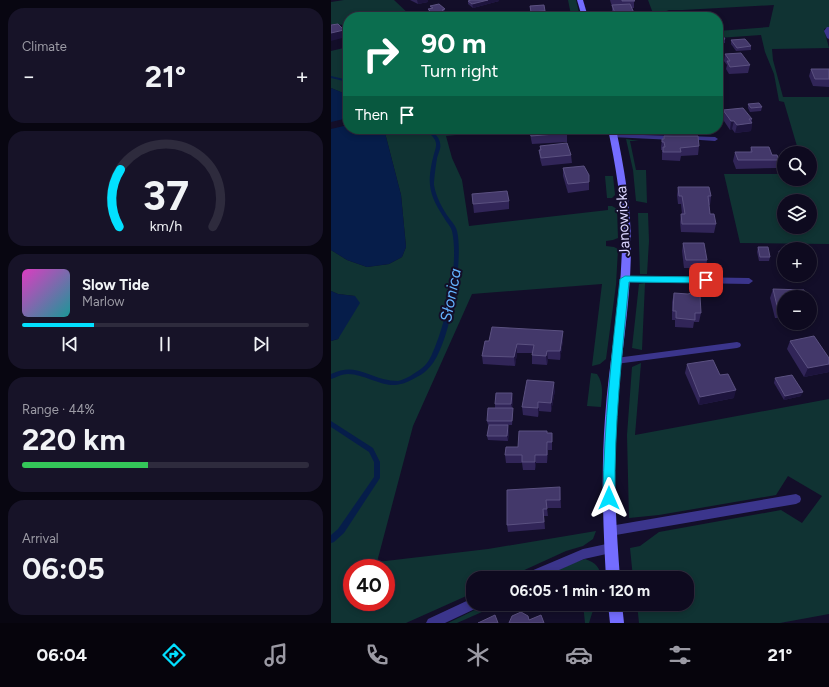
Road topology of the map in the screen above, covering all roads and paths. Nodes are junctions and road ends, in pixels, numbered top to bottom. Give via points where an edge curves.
1 (580, 0) edge
2 (584, 12) edge
3 (829, 28) edge
4 (829, 38) edge
5 (612, 134) edge
6 (629, 134) edge
7 (715, 139) dead end
8 (625, 279) junction
9 (749, 281) dead end
10 (737, 345) dead end
11 (616, 361) junction
12 (796, 499) dead end
13 (610, 531) junction
14 (611, 548) junction
15 (544, 571) edge
16 (613, 571) edge
17 (466, 607) edge
18 (616, 611) edge
19 (432, 623) edge
20 (617, 623) edge

1 - 2 street
3 - 4 lane via 826,32
5 - 8 street, Janowicka via 624,202
6 - 7 lane
8 - 9 lane
8 - 11 street, Janowicka
10 - 11 lane
11 - 13 street, Janowicka via 609,456
12 - 13 lane
13 - 14 street, Janowicka
14 - 15 lane via 583,554
14 - 16 street, Janowicka
17 - 19 lane
18 - 20 street

